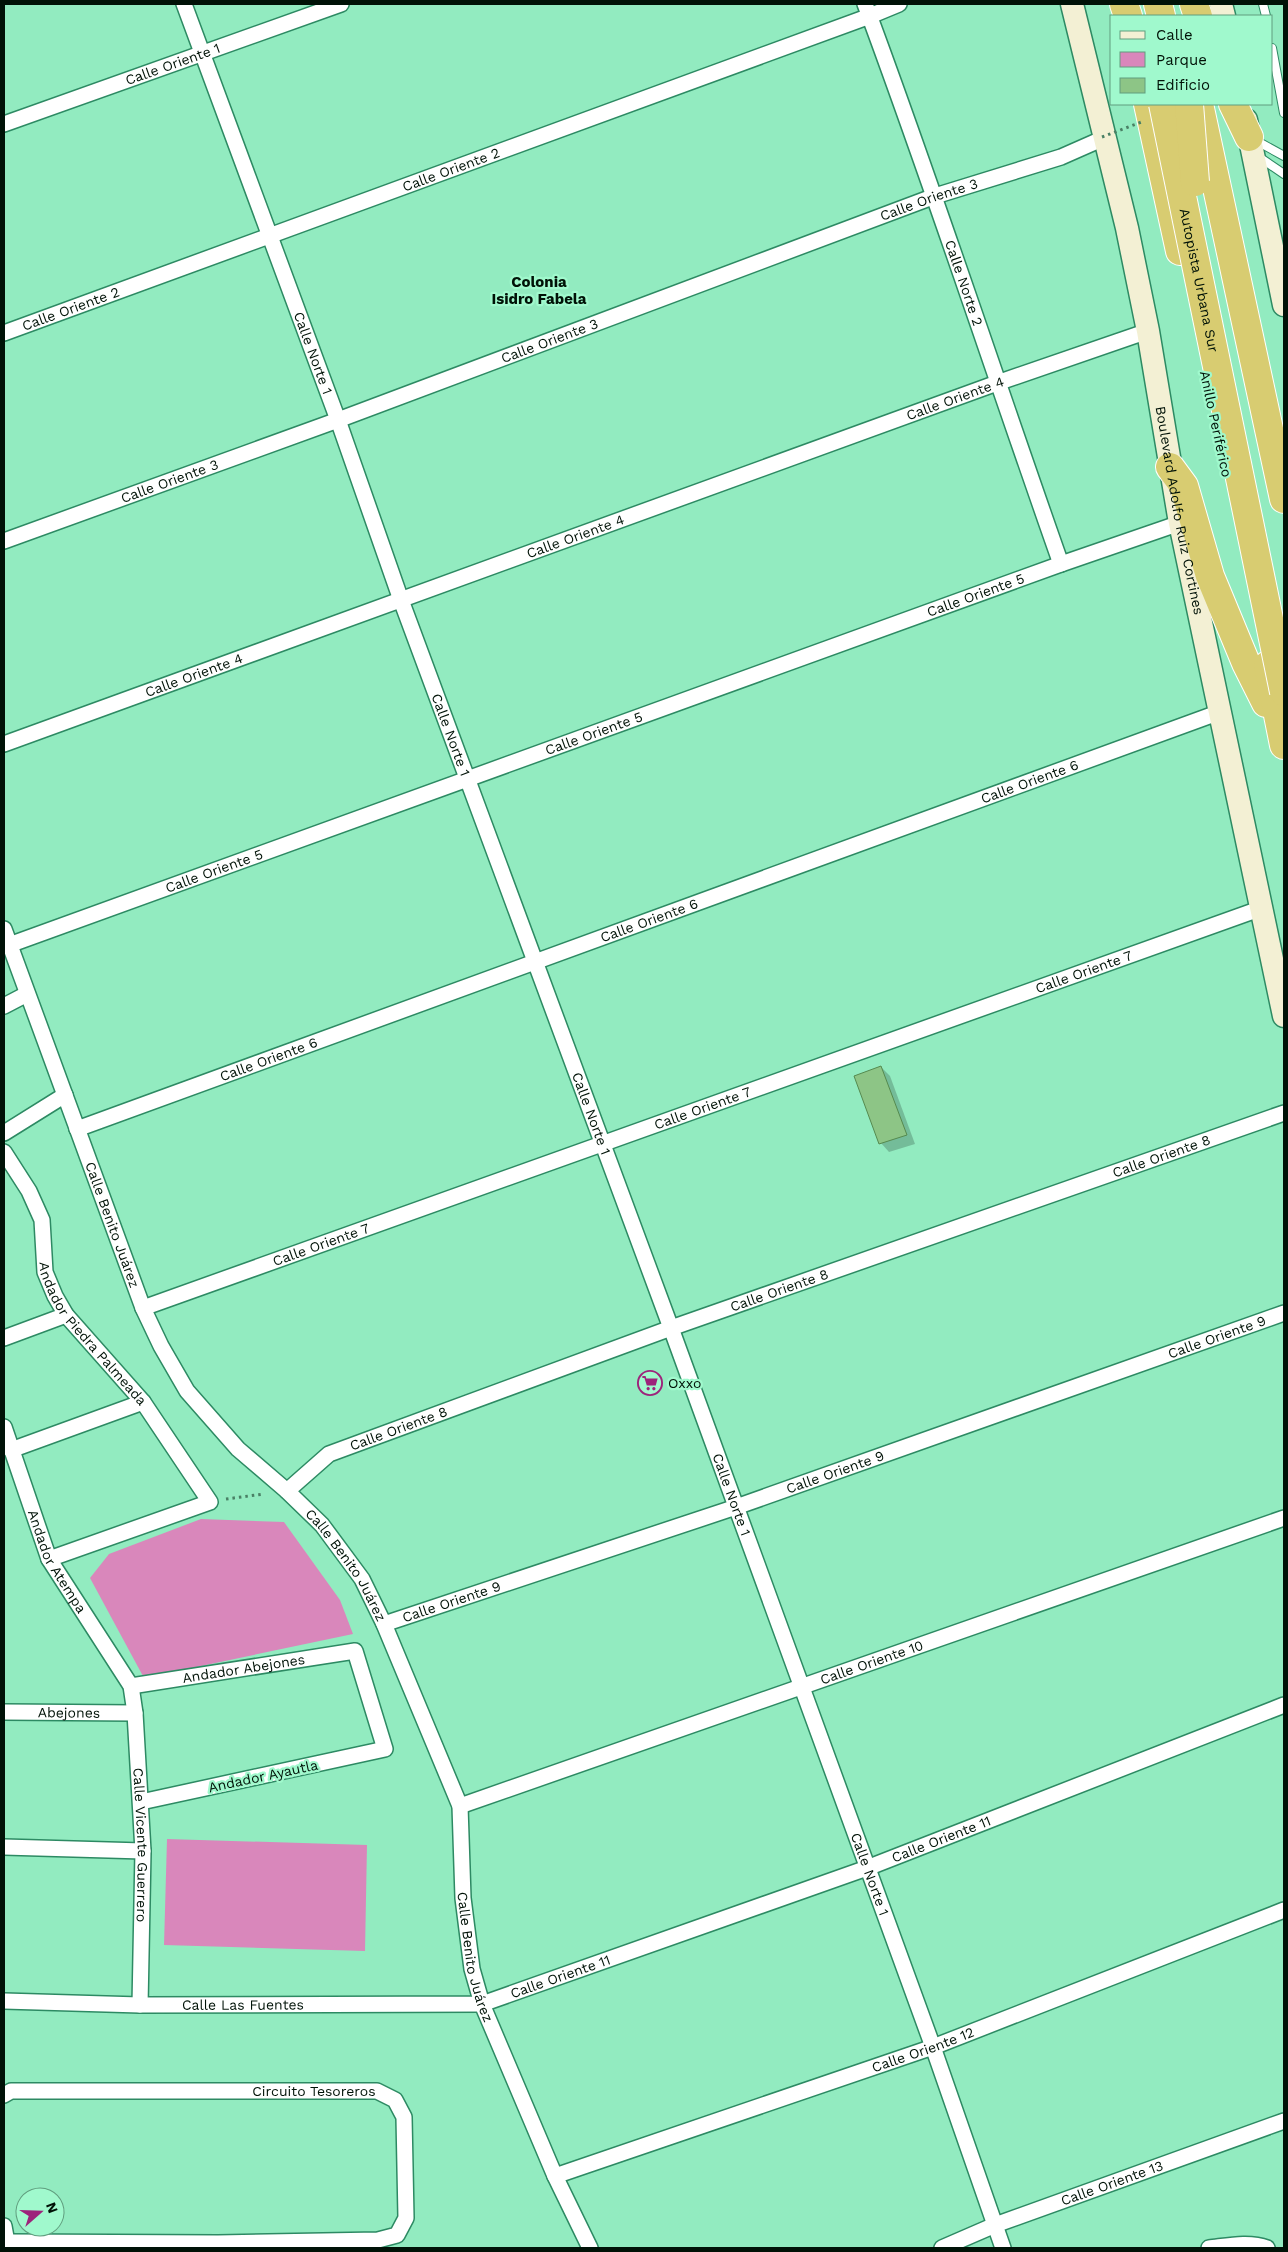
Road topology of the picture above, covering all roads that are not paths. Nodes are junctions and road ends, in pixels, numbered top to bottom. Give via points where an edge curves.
1 (184, 4) edge
2 (340, 4) edge
3 (899, 4) edge
4 (1072, 4) edge
5 (868, 10) edge
6 (202, 53) junction
7 (1273, 53) edge
8 (1148, 105) edge
9 (1159, 105) edge
10 (1163, 105) edge
11 (1179, 105) edge
12 (1189, 105) edge
13 (1198, 105) edge
14 (1232, 105) edge
15 (1242, 105) edge
16 (1284, 113) edge
17 (4, 124) edge
18 (1168, 131) junction
19 (1096, 142) dead end
20 (1251, 144) junction
21 (1284, 156) edge
22 (1284, 174) edge
23 (1195, 182) junction
24 (935, 196) junction
25 (269, 236) junction
26 (1284, 304) edge
27 (1148, 331) junction
28 (4, 333) edge
29 (997, 383) junction
30 (338, 420) junction
31 (1170, 467) junction
32 (1284, 499) edge
33 (1180, 523) junction
34 (4, 541) edge
35 (1061, 564) junction
36 (401, 600) junction
37 (1284, 621) edge
38 (1283, 684) edge
39 (1220, 712) junction
40 (1284, 734) edge
41 (4, 744) edge
42 (468, 780) junction
43 (1262, 908) junction
44 (4, 929) edge
45 (10, 945) junction
46 (536, 962) junction
47 (27, 994) junction
48 (4, 1006) edge
49 (1284, 1016) edge
50 (65, 1095) junction
51 (1284, 1113) edge
52 (77, 1129) junction
53 (4, 1133) edge
54 (602, 1144) junction
55 (4, 1152) edge
56 (143, 1308) junction
57 (1284, 1313) edge
58 (66, 1315) junction
59 (671, 1328) junction
60 (4, 1338) edge
61 (143, 1402) junction
62 (4, 1427) edge
63 (11, 1450) junction
64 (287, 1491) junction
65 (736, 1507) junction
66 (1284, 1518) edge
67 (49, 1559) junction
68 (384, 1624) junction
69 (131, 1686) junction
70 (802, 1687) junction
71 (1284, 1705) edge
72 (4, 1712) edge
73 (135, 1713) junction
74 (384, 1749) joint
75 (141, 1802) junction
76 (460, 1806) junction
77 (4, 1847) edge
78 (144, 1851) junction
79 (867, 1868) junction
80 (1284, 1910) edge
81 (4, 2001) edge
82 (482, 2004) junction
83 (140, 2005) junction
84 (933, 2047) junction
85 (4, 2094) edge
86 (1284, 2120) edge
87 (555, 2176) junction
88 (995, 2225) junction
89 (4, 2226) edge
90 (8, 2245) edge
91 (1239, 2246) edge
92 (590, 2248) edge
93 (942, 2248) edge
94 (1003, 2248) edge
95 (1209, 2248) edge
96 (1267, 2248) edge

1 - 6 street, Calle Norte 1
2 - 6 street, Calle Oriente 1
3 - 5 street, Calle Oriente 2
4 - 27 main road, Boulevard Adolfo Ruiz Cortines via 1127,228
5 - 24 street, Calle Norte 2
5 - 25 street, Calle Oriente 2
6 - 17 street, Calle Oriente 1
6 - 25 street, Calle Norte 1
7 - 16 lane
8 - 40 highway, Anillo Periférico
9 - 18 highway, bridge
10 - 18 highway, Autopista Urbana Sur, bridge
11 - 23 highway, Autopista Urbana Sur, bridge
12 - 23 highway, bridge
13 - 32 highway
14 - 20 highway
15 - 20 main road
18 - 38 highway, Autopista Urbana Sur, bridge
19 - 24 street, Calle Oriente 3 via 1060,157
20 - 21 lane
20 - 22 lane
20 - 26 main road via 1277,255
23 - 37 highway, Autopista Urbana Sur
24 - 29 street, Calle Norte 2
24 - 30 street, Calle Oriente 3
25 - 28 street, Calle Oriente 2
25 - 30 street, Calle Norte 1
27 - 29 street, Calle Oriente 4
27 - 31 main road, Boulevard Adolfo Ruiz Cortines
29 - 35 street, Calle Norte 2
29 - 36 street, Calle Oriente 4
30 - 34 street, Calle Oriente 3
30 - 36 street, Calle Norte 1
31 - 33 main road, Boulevard Adolfo Ruiz Cortines
31 - 40 highway via 1184,486 1210,576 1246,663
33 - 35 street, Calle Oriente 5
33 - 39 main road, Boulevard Adolfo Ruiz Cortines
35 - 42 street, Calle Oriente 5
36 - 41 street, Calle Oriente 4
36 - 42 street, Calle Norte 1
38 - 40 highway, Autopista Urbana Sur, bridge
39 - 43 main road, Boulevard Adolfo Ruiz Cortines
39 - 46 street, Calle Oriente 6
42 - 45 street, Calle Oriente 5
42 - 46 street, Calle Norte 1
43 - 49 main road, Boulevard Adolfo Ruiz Cortines
43 - 54 street, Calle Oriente 7
44 - 45 street, Calle Benito Juárez
45 - 47 street, Calle Benito Juárez
46 - 52 street, Calle Oriente 6
46 - 54 street, Calle Norte 1
47 - 48 street
47 - 50 street, Calle Benito Juárez
50 - 52 street, Calle Benito Juárez
50 - 53 street
51 - 59 street, Calle Oriente 8
52 - 56 street, Calle Benito Juárez
54 - 56 street, Calle Oriente 7
54 - 59 street, Calle Norte 1
55 - 58 street, Andador Piedra Palmeada via 37,1206 42,1220 45,1272
56 - 64 street, Calle Benito Juárez via 187,1391 238,1449
57 - 65 street, Calle Oriente 9
58 - 60 street
58 - 61 street, Andador Piedra Palmeada
59 - 64 street, Calle Oriente 8 via 329,1454
59 - 65 street, Calle Norte 1
61 - 63 street
61 - 67 street, Andador Piedra Palmeada via 210,1502
62 - 63 street, Andador Atempa
63 - 67 street, Andador Atempa
64 - 68 street, Calle Benito Juárez via 322,1525 362,1579
65 - 68 street, Calle Oriente 9
65 - 70 street, Calle Norte 1
66 - 70 street, Calle Oriente 10
67 - 69 street, Andador Atempa
68 - 76 street, Calle Benito Juárez
69 - 73 street, Calle Vicente Guerrero
69 - 74 street, Andador Abejones via 355,1651
70 - 76 street, Calle Oriente 10
70 - 79 street, Calle Norte 1
71 - 79 street, Calle Oriente 11
72 - 73 street, Abejones
73 - 75 street, Calle Vicente Guerrero
74 - 75 street, Andador Ayautla
75 - 78 street, Calle Vicente Guerrero
76 - 82 street, Calle Benito Juárez via 463,1898 472,1969
77 - 78 street
78 - 83 street, Calle Vicente Guerrero
79 - 82 street, Calle Oriente 11
79 - 84 street, Calle Norte 1
80 - 84 street, Calle Oriente 12
81 - 83 street, Calle Las Fuentes
82 - 83 street, Calle Las Fuentes
82 - 87 street, Calle Benito Juárez
84 - 87 street, Calle Oriente 12
84 - 88 street, Calle Norte 1
85 - 90 street, Circuito Tesoreros via 11,2091 377,2091 395,2100 404,2117 406,2218 397,2235 378,2240 350,2241
86 - 88 street, Calle Oriente 13
87 - 92 street, Calle Benito Juárez
88 - 93 street, Calle Oriente 13
88 - 94 street, Calle Norte 1
89 - 90 street, Circuito Tesoreros
91 - 95 street
91 - 96 street

